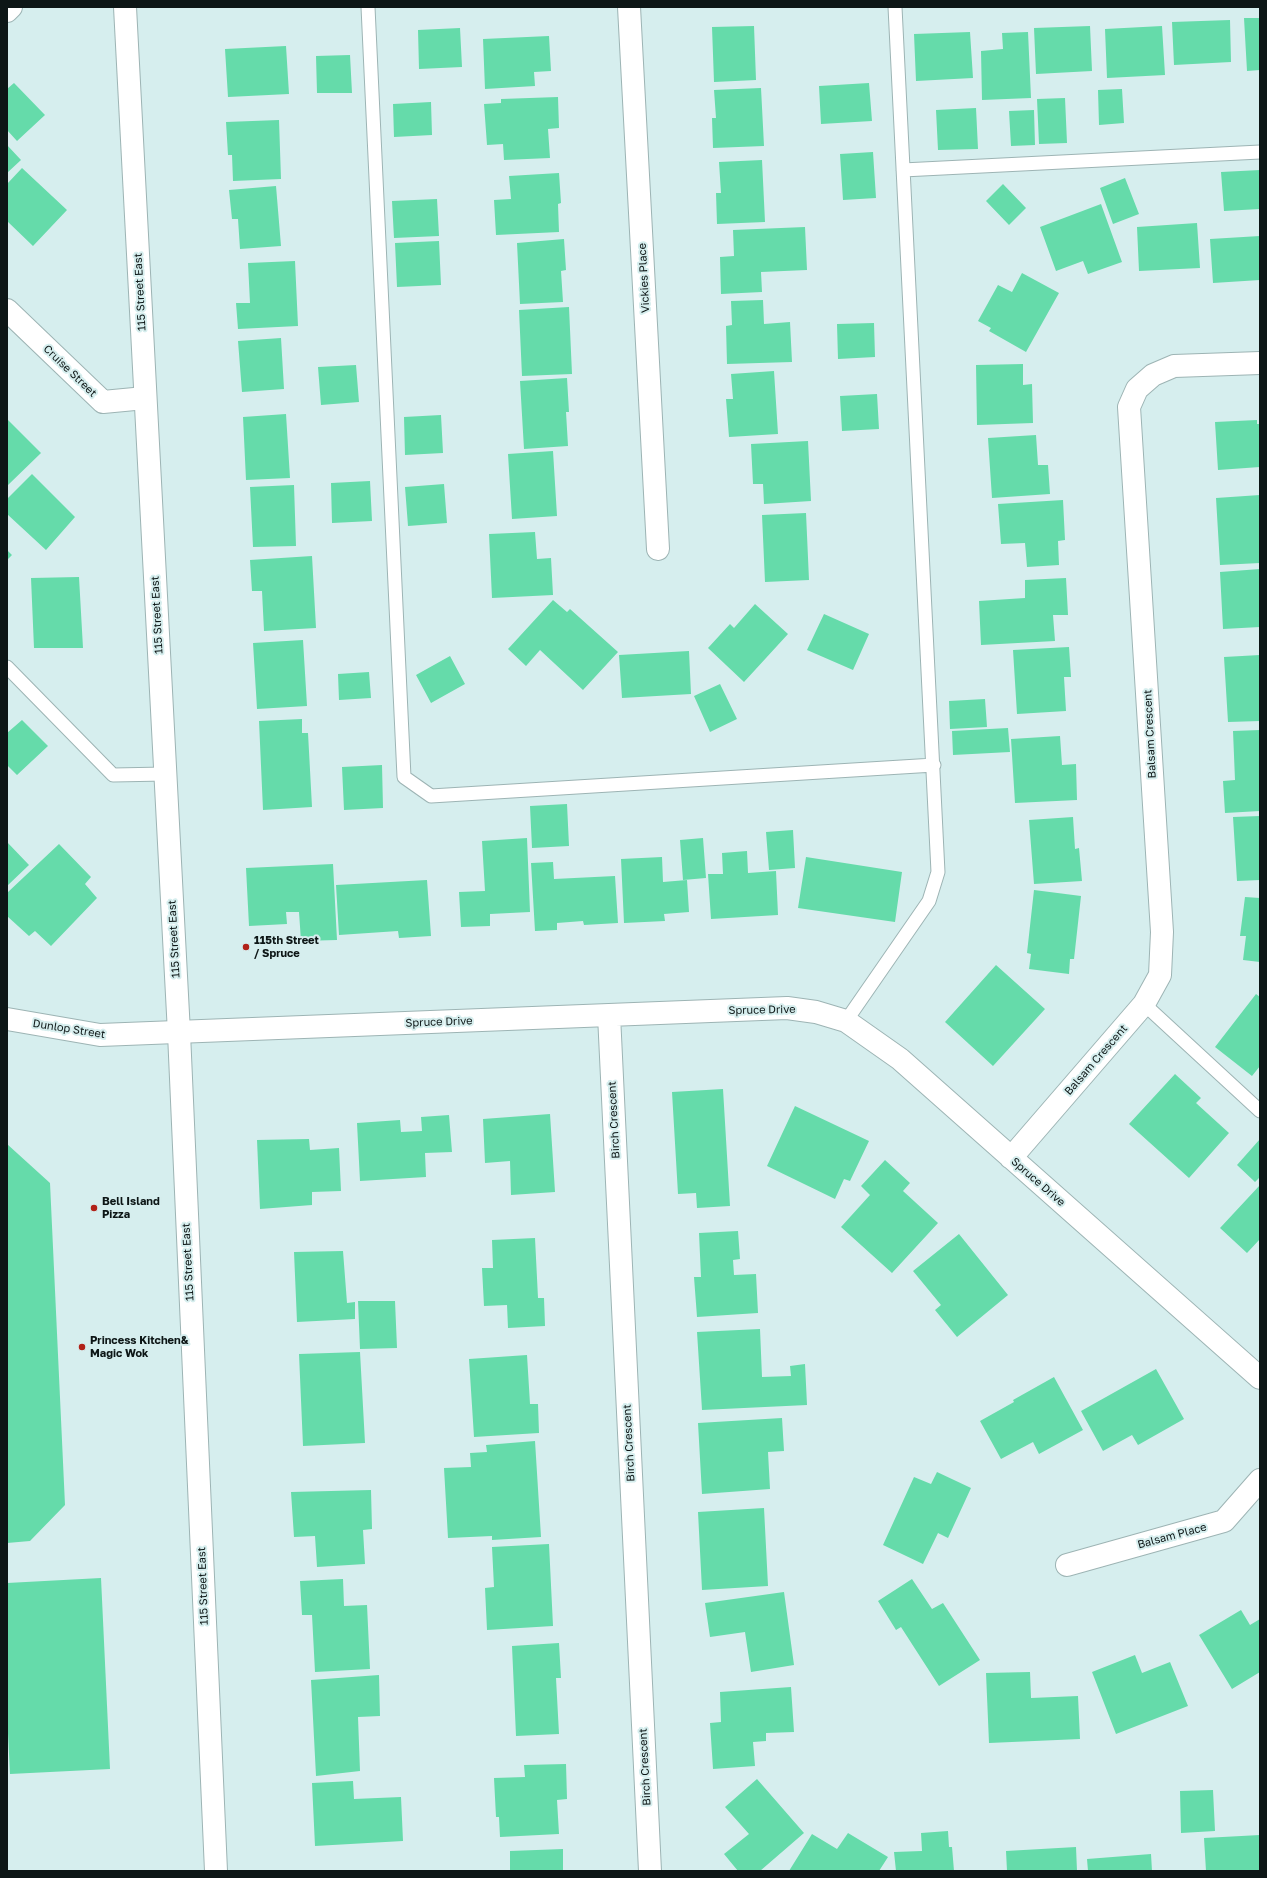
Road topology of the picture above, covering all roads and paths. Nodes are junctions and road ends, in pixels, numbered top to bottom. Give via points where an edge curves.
1 (11, 7) edge
2 (125, 7) edge
3 (368, 7) edge
4 (630, 7) edge
5 (895, 7) edge
6 (7, 11) edge
7 (1260, 152) edge
8 (903, 170) junction
9 (7, 310) edge
10 (1260, 363) edge
11 (145, 398) junction
12 (658, 549) dead end
13 (7, 667) edge
14 (934, 765) junction
15 (165, 774) junction
16 (1144, 1004) junction
17 (609, 1015) junction
18 (7, 1019) edge
19 (846, 1021) junction
20 (179, 1033) junction
21 (1260, 1111) edge
22 (1011, 1158) junction
23 (1260, 1378) edge
24 (1260, 1480) edge
25 (1067, 1565) dead end
26 (216, 1871) edge
27 (650, 1871) edge

1 - 6 street
2 - 11 street, 115 Street East
3 - 14 lane via 404,777 431,796
4 - 12 street, Vickies Place
5 - 8 lane
7 - 8 lane
8 - 14 lane
9 - 11 street, Cruise Street via 103,402
10 - 16 street, Balsam Crescent via 1174,366 1153,375 1137,389 1129,407 1162,932 1160,975
11 - 15 street, 115 Street East
13 - 15 lane via 113,775
14 - 19 lane via 938,872 935,887 929,901
15 - 20 street, 115 Street East
16 - 21 lane
16 - 22 street, Balsam Crescent
17 - 19 street, Spruce Drive via 787,1008 816,1012
17 - 20 street, Spruce Drive
17 - 27 street, Birch Crescent
18 - 20 street, Dunlop Street via 100,1035
19 - 22 street, Spruce Drive via 900,1059
20 - 26 street, 115 Street East
22 - 23 street, Spruce Drive
24 - 25 street, Balsam Place via 1224,1521

